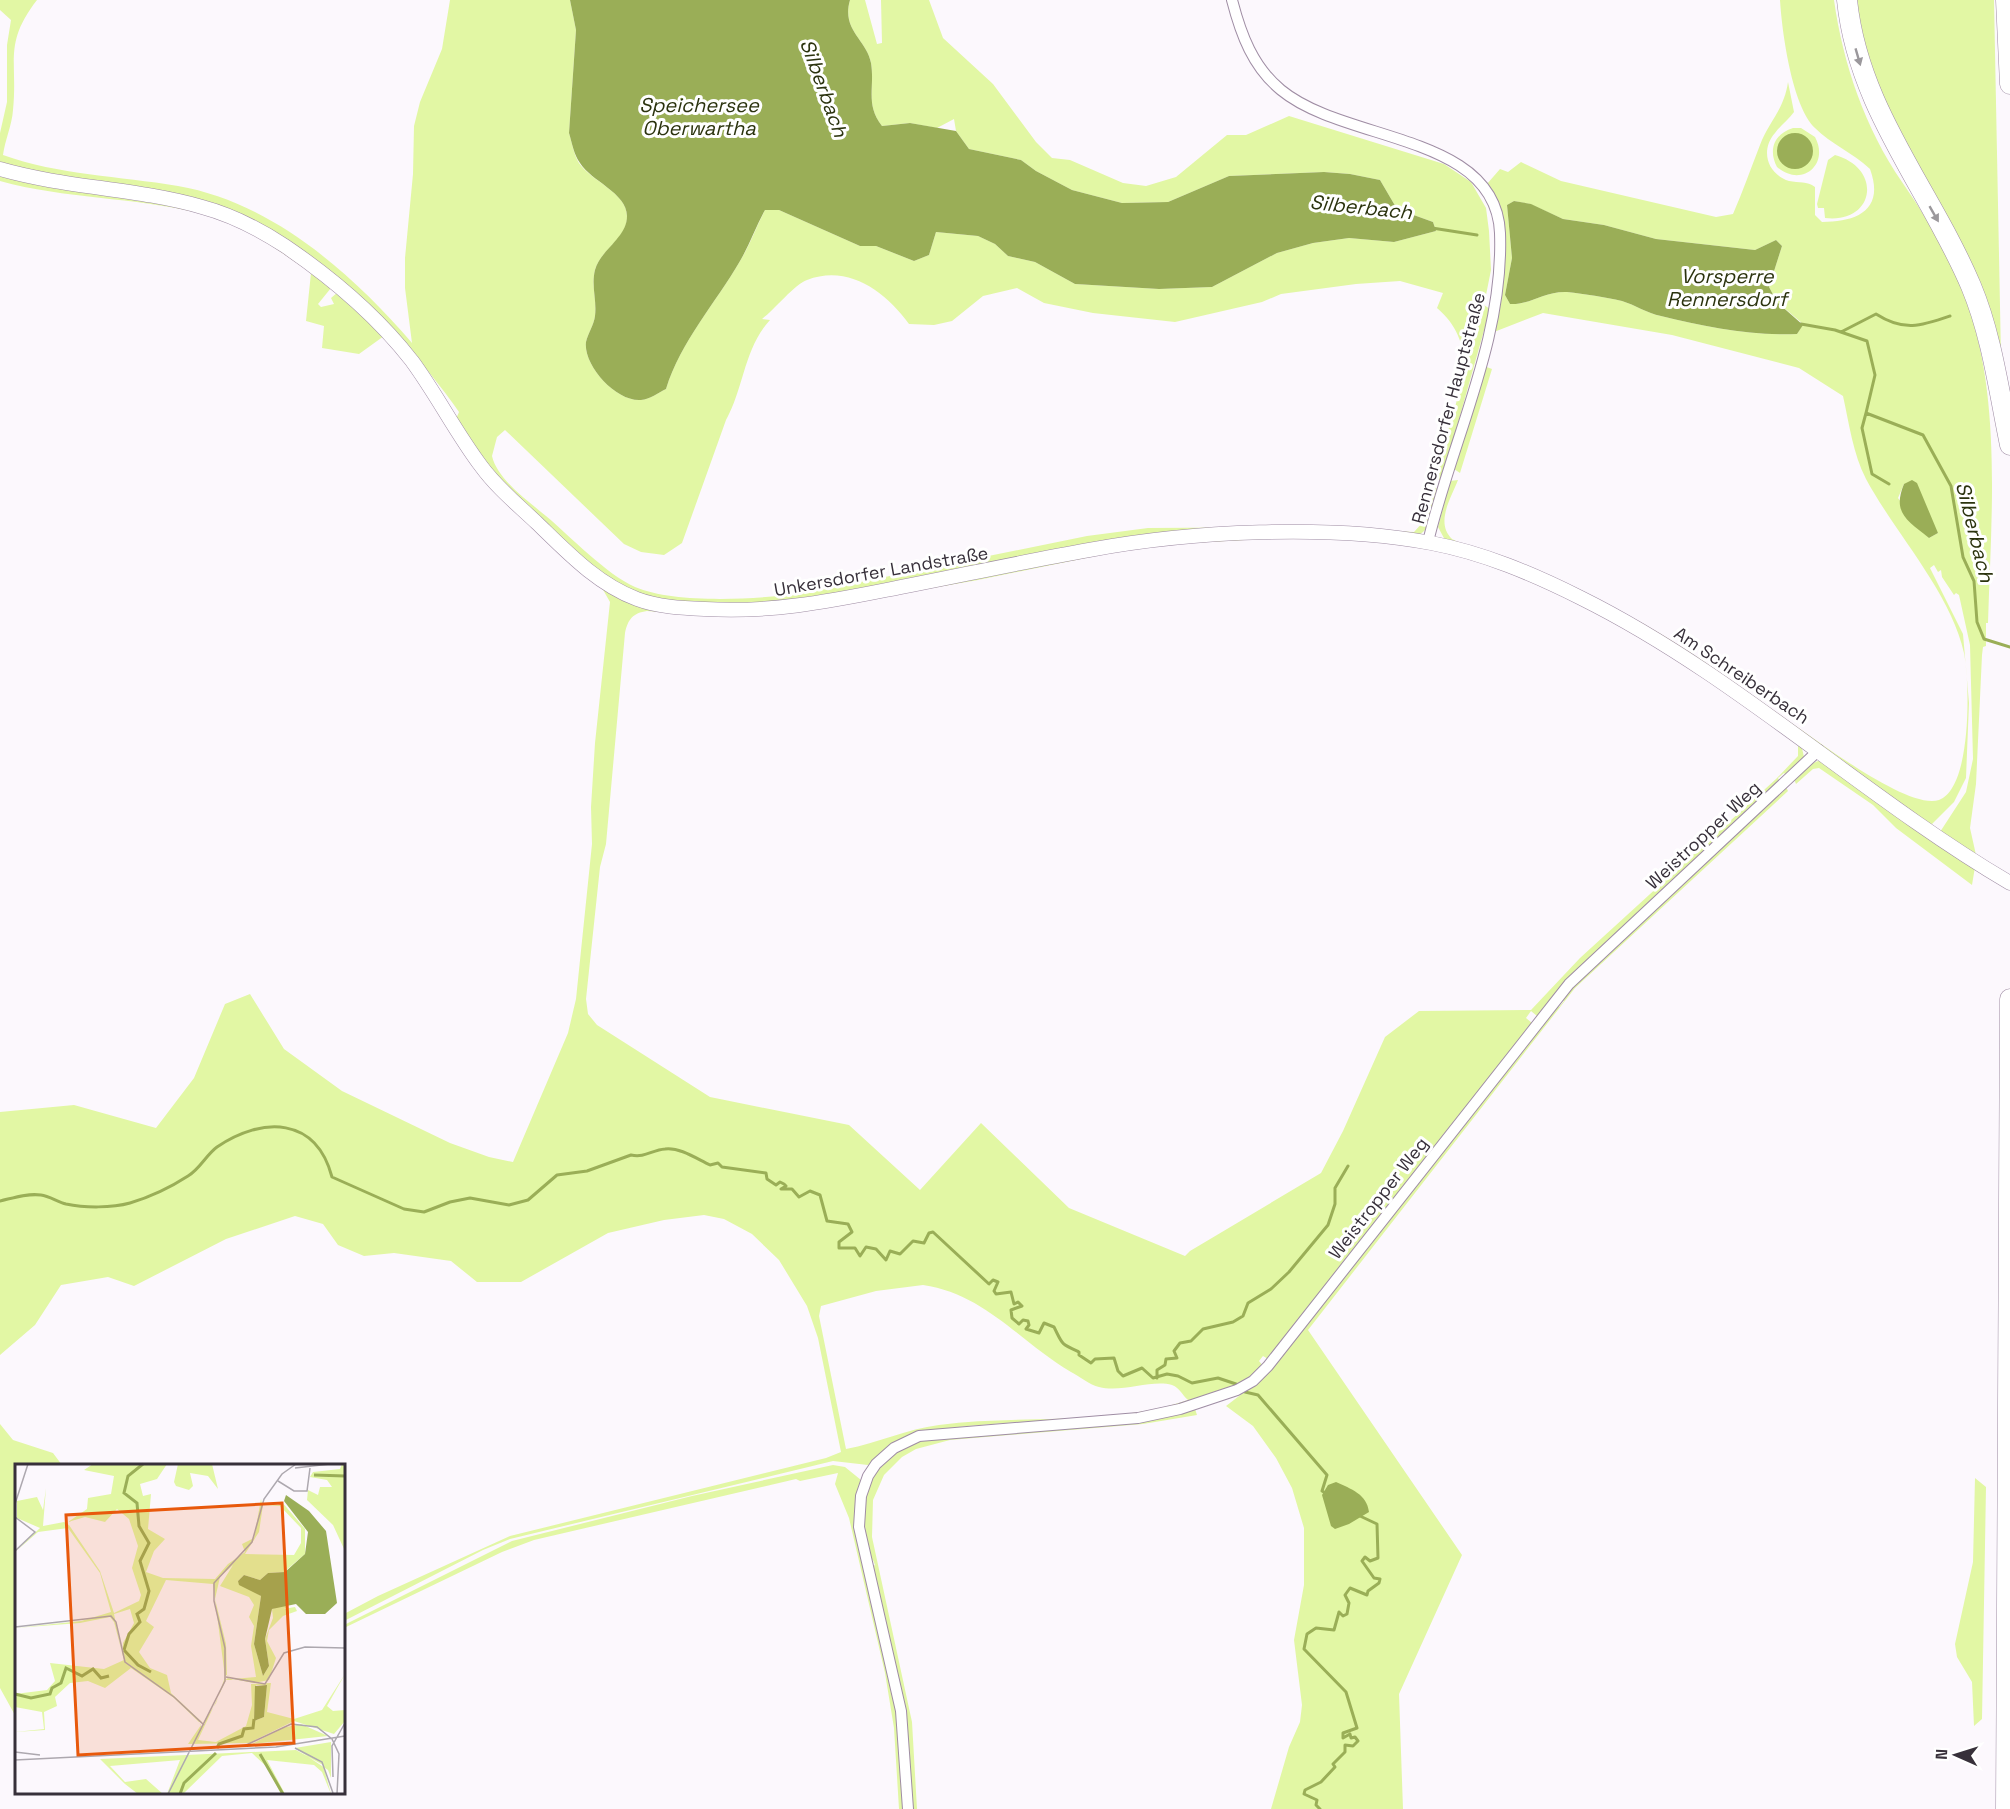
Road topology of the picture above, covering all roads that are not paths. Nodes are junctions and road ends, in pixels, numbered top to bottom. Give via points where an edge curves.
1 (1232, 0) edge
2 (1847, 0) edge
3 (2006, 0) edge
4 (2010, 84) edge
5 (0, 169) edge
6 (2010, 445) edge
7 (1428, 542) junction
8 (1819, 750) junction
9 (2010, 883) edge
10 (2010, 999) edge
11 (908, 1809) edge
12 (2006, 1809) edge

1 - 7 street, Rennersdorfer Hauptstraße via 1248,49 1270,80 1286,94 1339,121 1449,157 1479,179 1494,203 1500,233 1495,307
2 -> 6 highway via 1856,50 1878,112 1950,243 1977,302
3 - 4 highway
5 - 7 street, Unkersdorfer Landstraße via 42,180 202,206 284,245 337,285 387,331 439,399 483,469 510,498 596,576 640,601 721,610 788,608 1088,550 1179,538 1311,533
7 - 8 street, Am Schreiberbach via 1508,565 1628,622 1708,671
8 - 9 street, Am Schreiberbach via 1879,796
8 - 11 street, Weistropper Weg via 1569,984 1253,1381 1201,1403 1152,1416 919,1436 884,1455 868,1476 860,1502 859,1527 902,1718
10 - 12 highway

